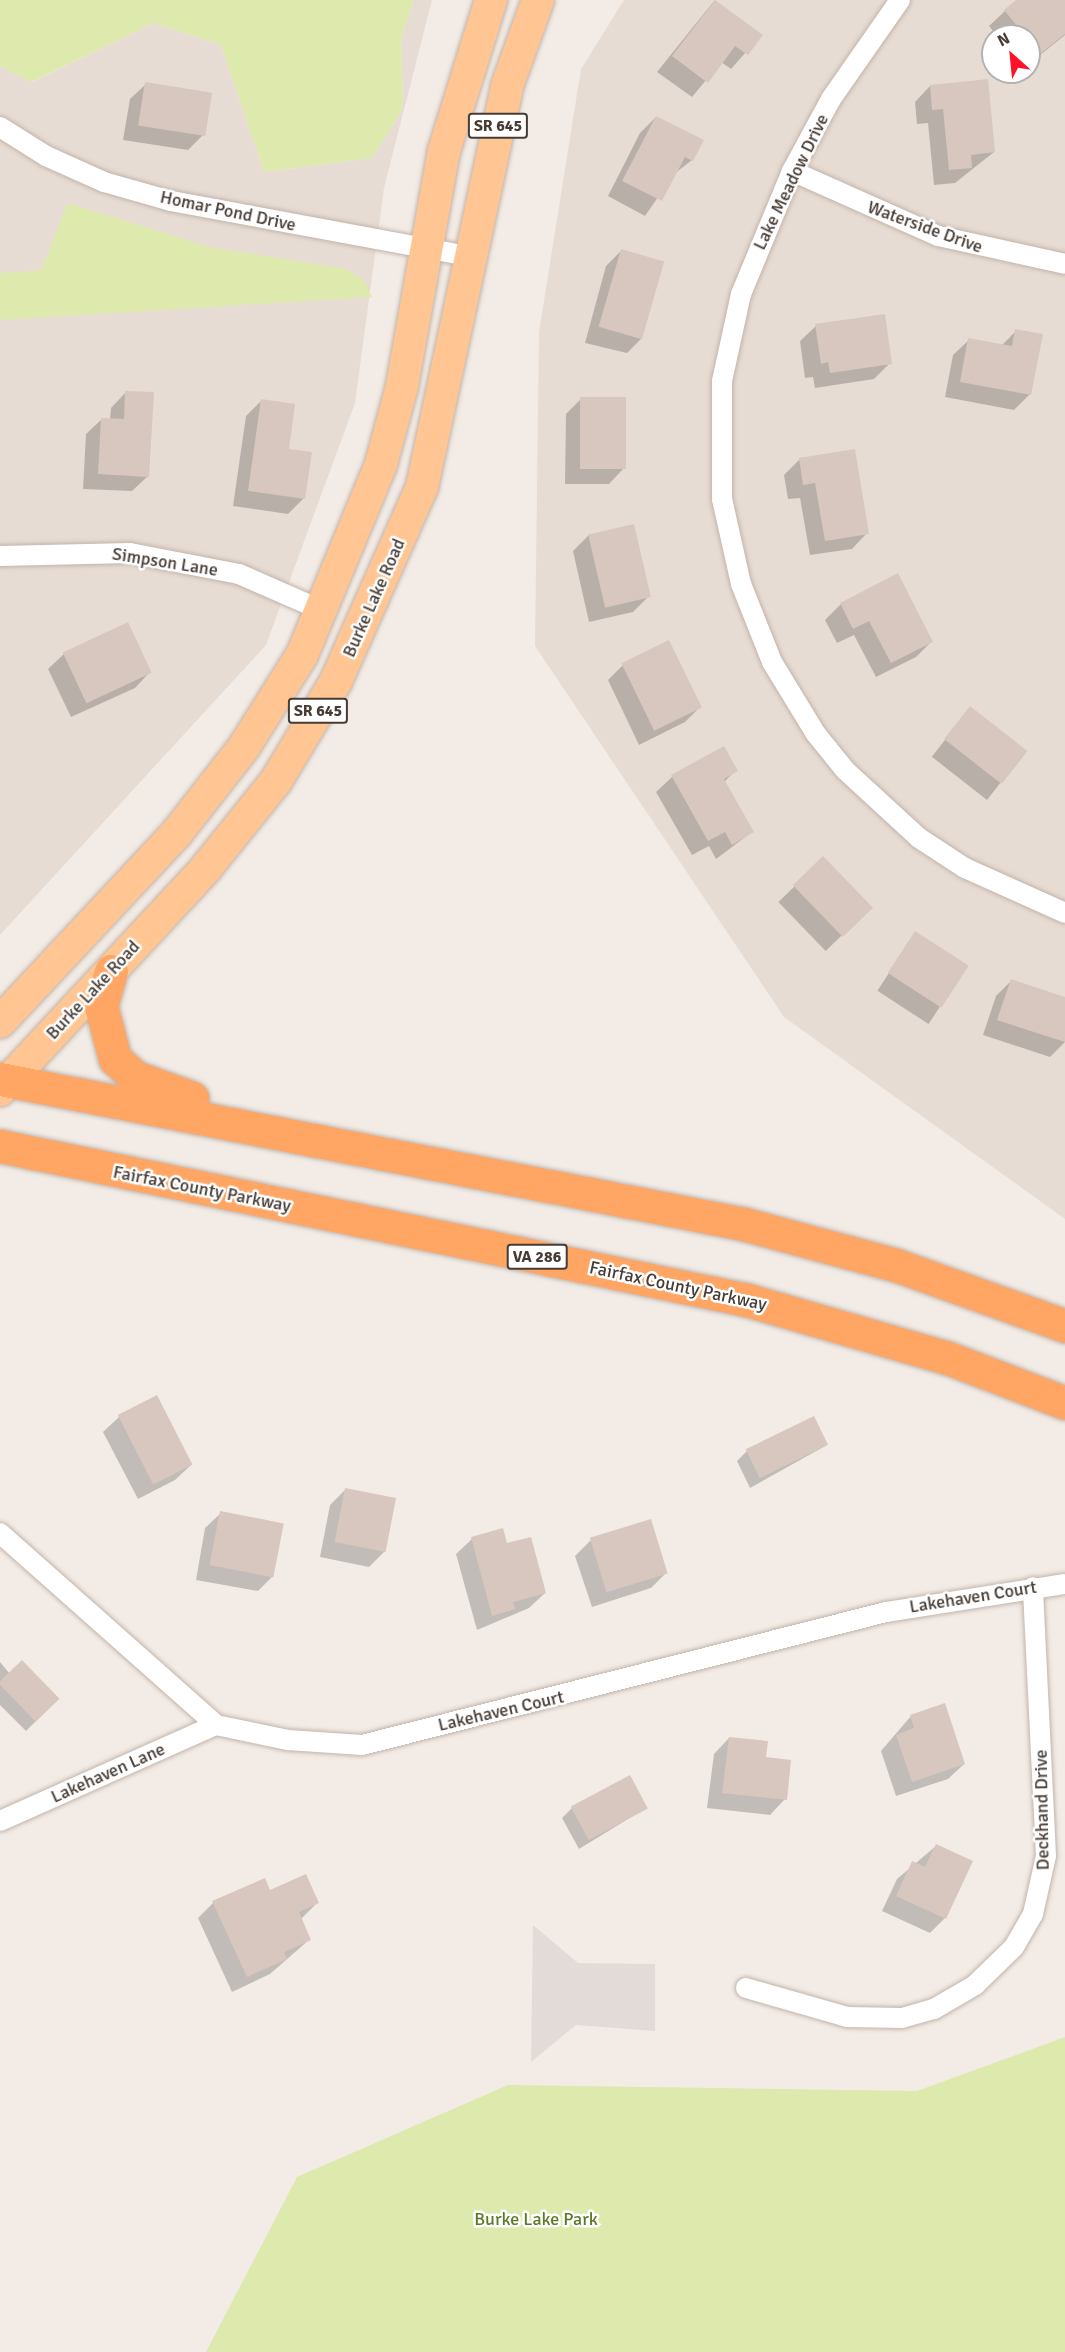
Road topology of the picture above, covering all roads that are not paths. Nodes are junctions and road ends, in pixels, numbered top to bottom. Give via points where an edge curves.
1 (491, 0) edge
2 (538, 0) edge
3 (900, 0) edge
4 (0, 127) edge
5 (792, 171) junction
6 (425, 249) junction
7 (469, 256) junction
8 (1065, 264) edge
9 (0, 556) edge
10 (321, 610) junction
11 (1065, 913) edge
12 (111, 971) junction
13 (0, 1022) edge
14 (3, 1084) edge
15 (319, 1140) junction
16 (0, 1146) edge
17 (1065, 1326) edge
18 (1065, 1403) edge
19 (0, 1533) edge
20 (1065, 1584) edge
21 (1033, 1587) junction
22 (216, 1725) junction
23 (0, 1821) edge
24 (746, 1988) dead end

1 - 6 main road, SR 645 via 444,151
2 - 7 main road, Burke Lake Road / SR 645 via 507,86
3 - 5 street, Lake Meadow Drive via 831,99
4 - 6 street, Homar Pond Drive via 46,156 171,201
5 - 8 street, Waterside Drive via 938,236
5 - 11 street, Lake Meadow Drive via 741,294 718,423 726,520 755,623 816,734 874,800 965,868
6 - 7 street, Homar Pond Drive
6 - 10 main road, SR 645 via 402,386 381,464
7 - 12 main road, Burke Lake Road / SR 645 via 446,393 422,487 336,681 276,781 206,868
9 - 10 street, Simpson Lane via 130,553 239,574
10 - 13 main road, SR 645 via 302,655 237,755 176,834
12 - 14 main road, Burke Lake Road / SR 645
12 - 15 highway via 101,1006 104,1033 115,1059 135,1077
14 - 15 highway
15 - 17 highway via 754,1227 896,1265
16 - 18 highway, Fairfax County Parkway / VA 286 via 747,1300 948,1358
19 - 22 street, Lakehaven Court
20 - 21 street, Lakehaven Court
21 - 22 street, Lakehaven Court via 886,1612 362,1745 288,1740
21 - 24 street, Deckhand Drive via 1046,1856 1033,1914 1014,1947 975,1985 934,2009 902,2018 847,2017
22 - 23 street, Lakehaven Lane

